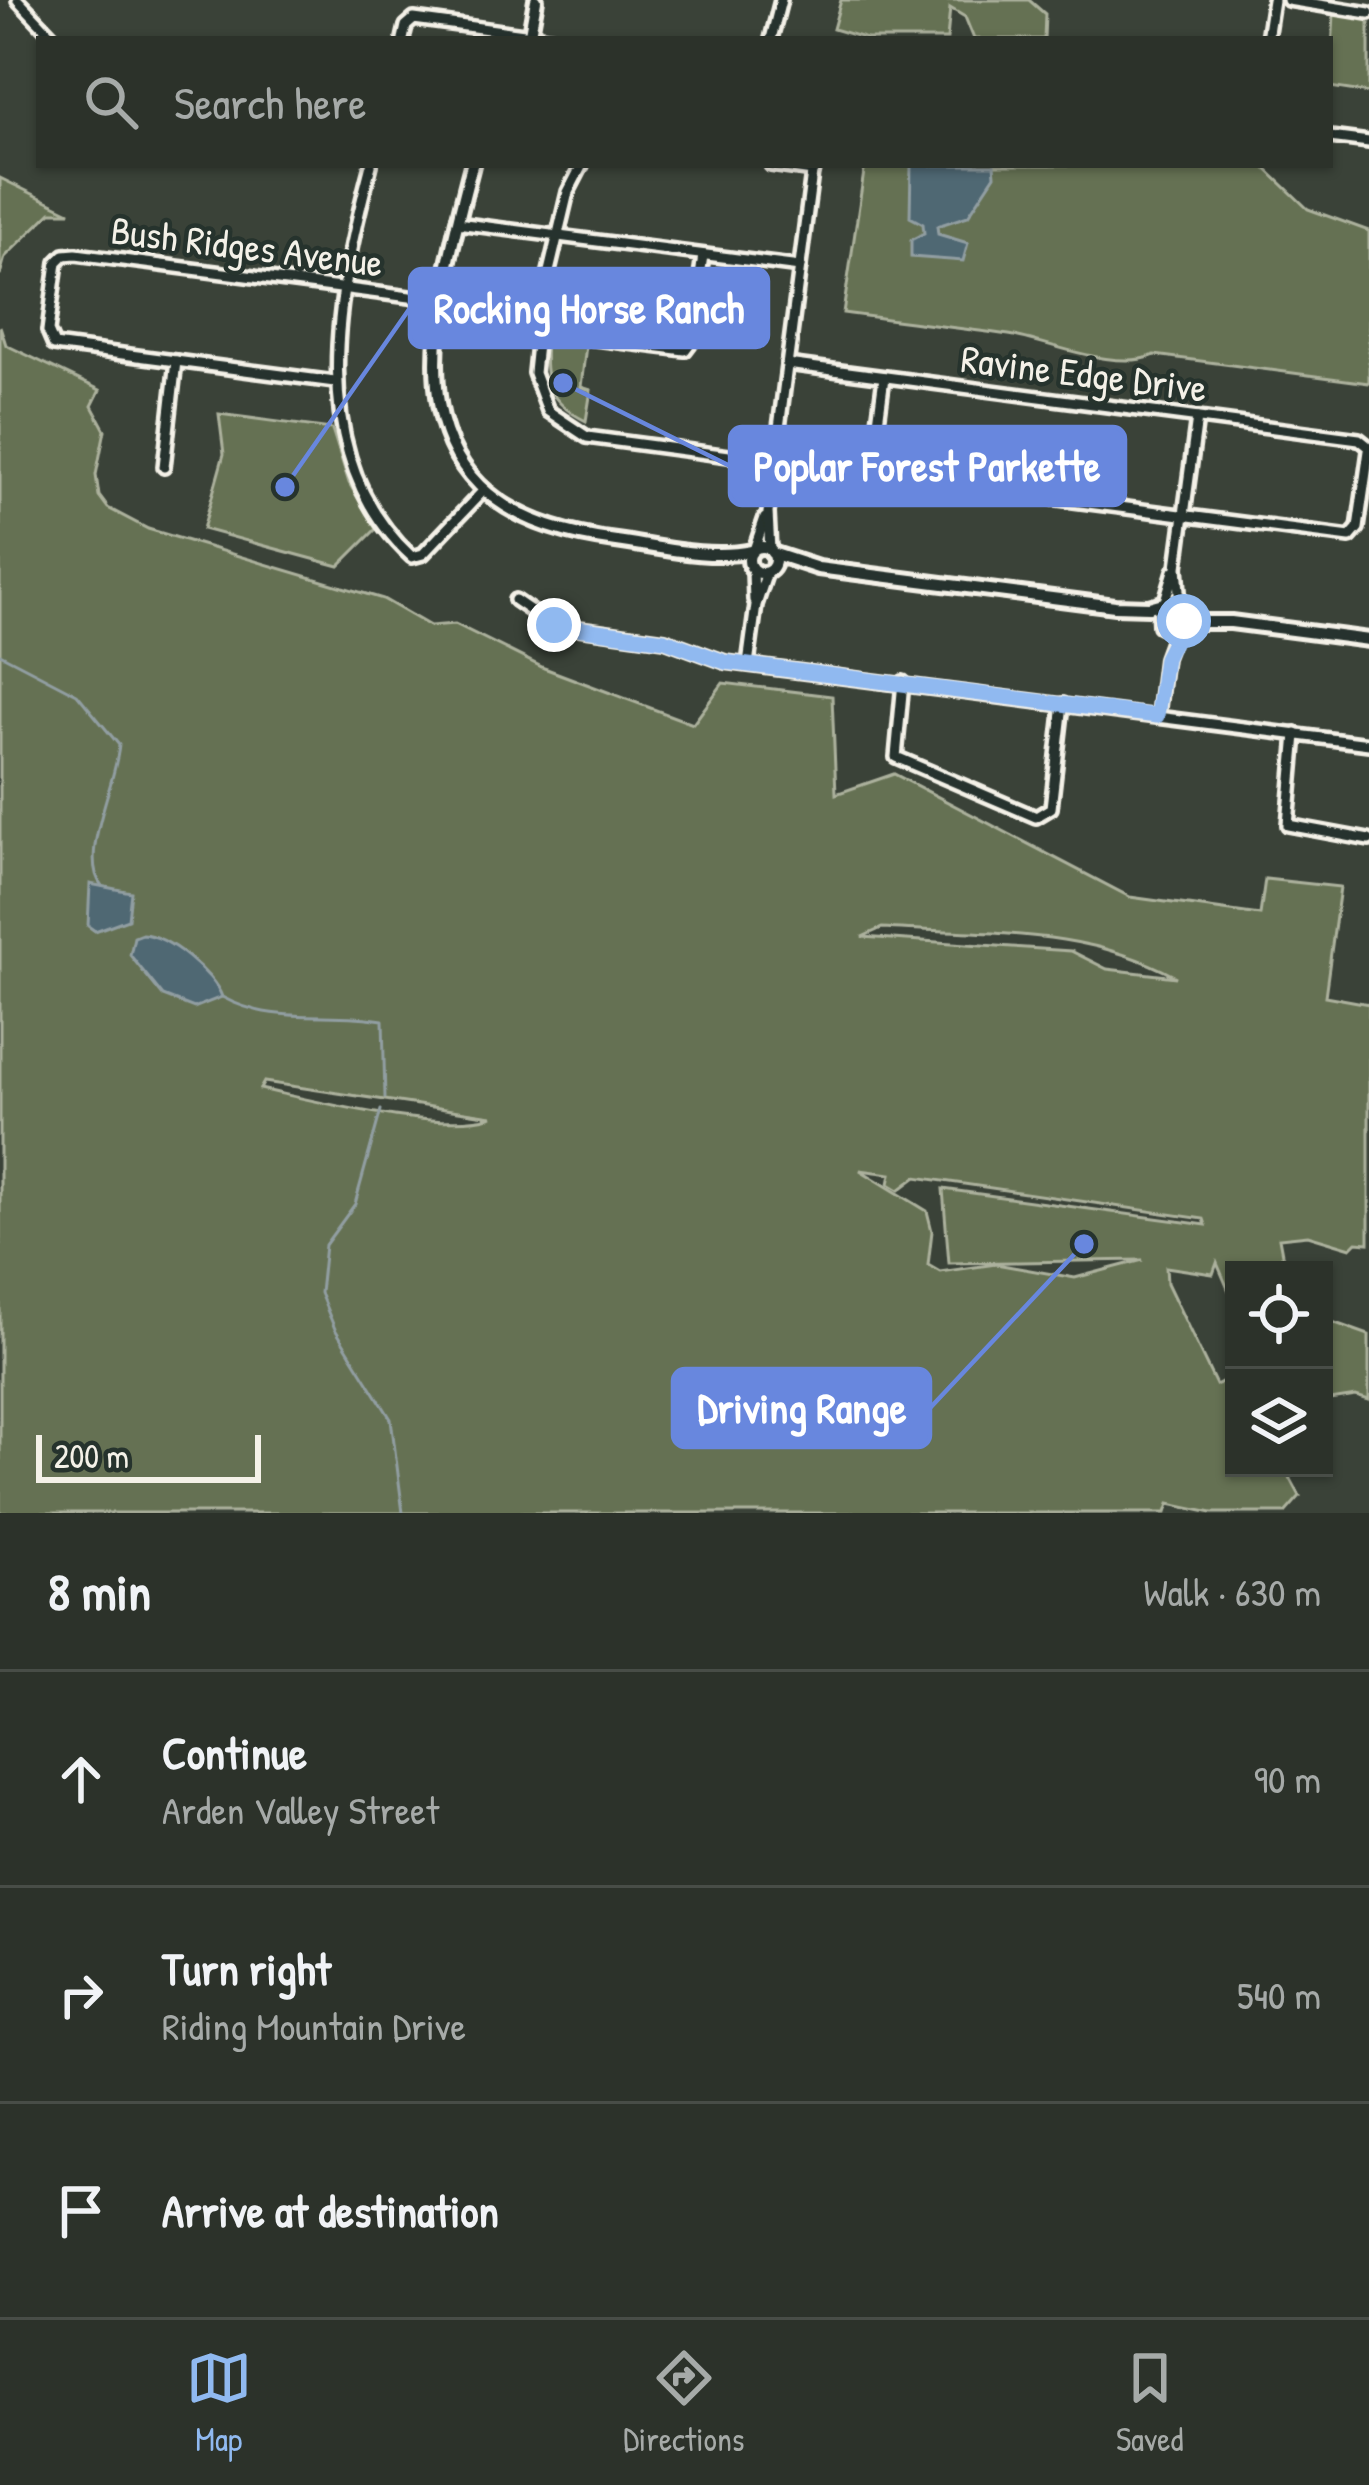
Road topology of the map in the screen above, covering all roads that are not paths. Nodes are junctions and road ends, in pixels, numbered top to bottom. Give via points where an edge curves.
1 (17, 0) edge
2 (536, 0) edge
3 (781, 0) edge
4 (1273, 0) edge
5 (1288, 0) edge
6 (1369, 13) edge
7 (52, 36) edge
8 (404, 36) edge
9 (524, 36) edge
10 (530, 36) edge
11 (772, 36) edge
12 (1267, 36) edge
13 (1333, 137) edge
14 (1369, 142) edge
15 (370, 168) edge
16 (471, 168) edge
17 (581, 168) edge
18 (813, 168) edge
19 (458, 223) junction
20 (557, 236) junction
21 (703, 255) junction
22 (800, 268) junction
23 (344, 289) junction
24 (441, 302) junction
25 (538, 332) junction
26 (176, 361) junction
27 (788, 364) junction
28 (884, 377) junction
29 (335, 382) junction
30 (1196, 418) junction
31 (1369, 449) edge
32 (775, 462) junction
33 (164, 467) dead end
34 (484, 490) junction
35 (768, 513) junction
36 (1184, 515) junction
37 (753, 551) junction
38 (771, 552) junction
39 (707, 553) junction
40 (1177, 567) junction
41 (752, 568) junction
42 (818, 568) junction
43 (769, 571) junction
44 (515, 600) dead end
45 (1162, 603) junction
46 (756, 605) junction
47 (1115, 607) junction
48 (1181, 616) junction
49 (1160, 624) junction
50 (1369, 640) edge
51 (1165, 658) junction
52 (748, 664) junction
53 (903, 682) junction
54 (1063, 704) junction
55 (1157, 716) junction
56 (1296, 734) junction
57 (1369, 744) edge
58 (1369, 840) edge

1 - 7 street
2 - 10 street
3 - 11 street
4 - 12 street
5 - 6 street
8 - 9 street via 414,19
13 - 14 street
15 - 23 street
16 - 19 street
17 - 20 street
18 - 22 street
19 - 20 street
19 - 24 street
20 - 21 street
20 - 25 street
21 - 22 street
21 - 25 street via 685,350
22 - 27 street
23 - 24 street, Bush Ridges Avenue
23 - 26 street, Bush Ridges Avenue via 59,258 50,341
23 - 29 street
24 - 34 street via 437,404 455,452
25 - 32 street via 537,390 571,431
26 - 29 street, Bush Ridges Avenue
26 - 33 street
27 - 28 street, Ravine Edge Drive
27 - 32 street
28 - 30 street, Ravine Edge Drive
28 - 36 street via 876,474
29 - 34 street via 358,476 408,555 423,554
30 - 31 street, Ravine Edge Drive via 1359,439
30 - 36 street
31 - 36 street, Ravine Edge Drive via 1353,537
32 - 35 street
34 - 39 street via 555,532
35 - 37 street
35 - 38 street
36 - 40 street
37 - 38 street
37 - 39 street
37 - 41 street
38 - 42 street
38 - 43 street
39 - 41 street
40 - 45 street
40 - 48 street
41 - 43 street
41 - 46 street
42 - 43 street
42 - 47 street
43 - 46 street
44 - 52 street via 550,625 665,640
45 - 47 street
45 - 48 street
45 - 49 street
46 - 52 street
47 - 49 street
48 - 49 street
48 - 50 street
48 - 51 street
49 - 51 street
51 - 55 street
52 - 53 street
53 - 54 street
53 - 54 street via 896,757 1036,817 1051,808
54 - 55 street
55 - 56 street
56 - 57 street
56 - 58 street via 1288,826

